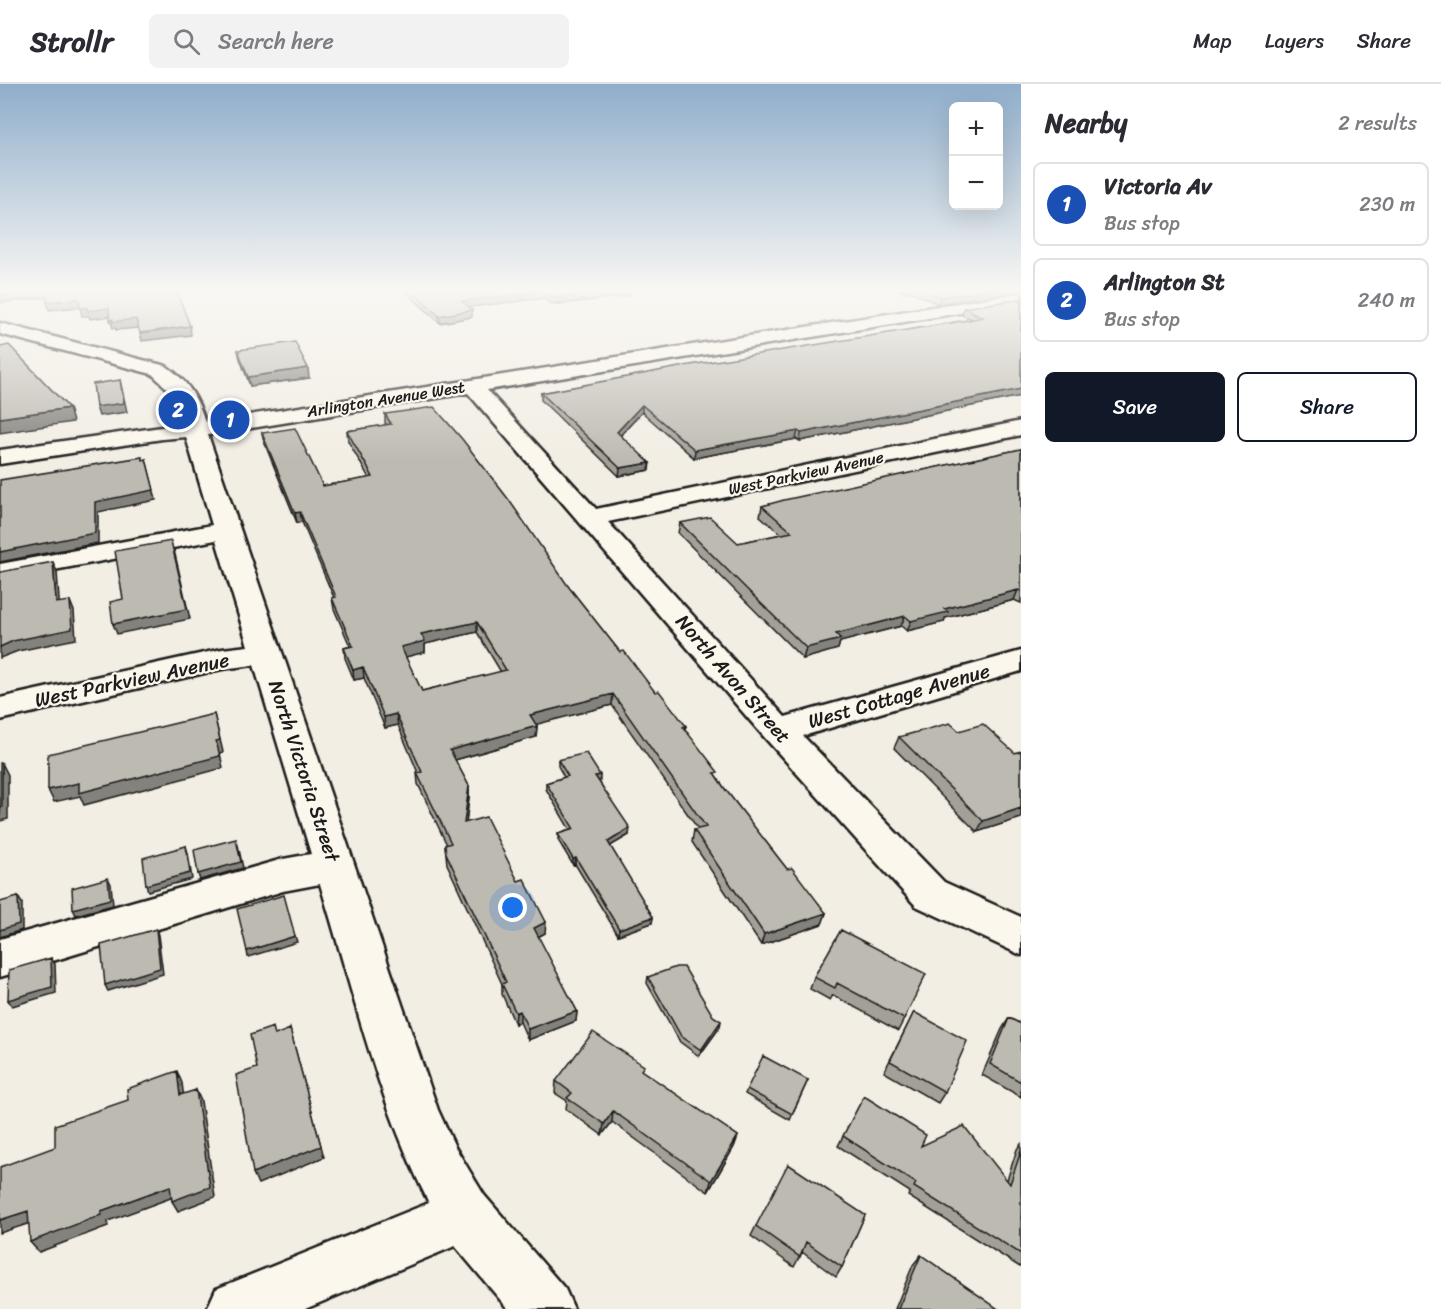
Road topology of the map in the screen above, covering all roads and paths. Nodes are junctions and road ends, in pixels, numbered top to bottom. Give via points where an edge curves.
1 (65, 346) edge
2 (717, 346) edge
3 (472, 385) junction
4 (1021, 428) edge
5 (196, 430) junction
6 (0, 458) edge
7 (591, 518) junction
8 (227, 530) junction
9 (0, 572) edge
10 (265, 654) junction
11 (1021, 661) edge
12 (0, 709) edge
13 (778, 731) junction
14 (335, 866) junction
15 (1021, 937) edge
16 (0, 958) edge
17 (466, 1215) junction
18 (236, 1309) edge
19 (545, 1309) edge

1 - 5 street, North Victoria Street via 159,370 173,378 185,393
2 - 3 street, Arlington Avenue West
3 - 5 street, Arlington Avenue West
3 - 7 street, North Avon Street
4 - 7 street, West Parkview Avenue
5 - 6 street, Arlington Avenue West
5 - 8 street, North Victoria Street
7 - 13 street, North Avon Street
8 - 9 street
8 - 10 street, North Victoria Street
10 - 12 street, West Parkview Avenue via 222,659
10 - 14 street, North Victoria Street
11 - 13 street, West Cottage Avenue
13 - 15 street, North Avon Street via 930,894
14 - 16 street via 283,875
14 - 17 street, North Victoria Street via 401,1079 426,1142
17 - 18 street
17 - 19 street, North Victoria Street

